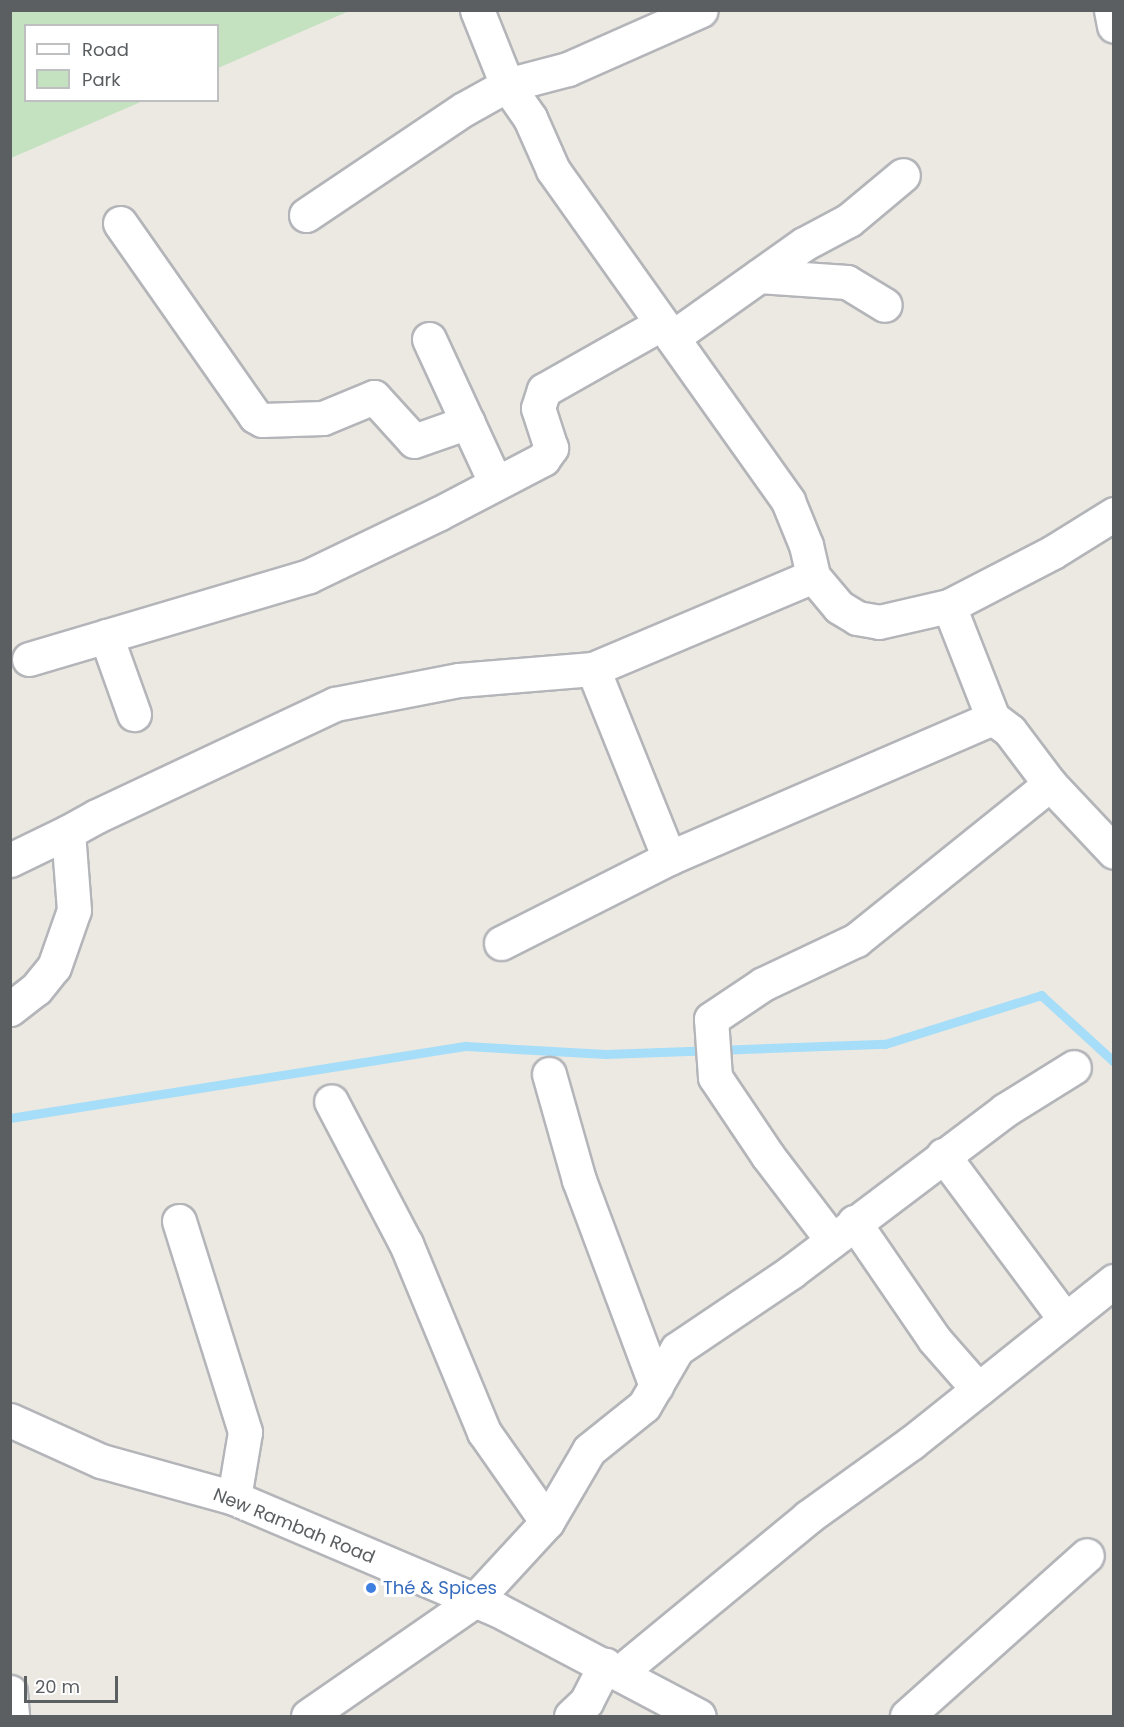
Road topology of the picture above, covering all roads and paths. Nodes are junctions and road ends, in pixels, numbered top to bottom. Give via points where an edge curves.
1 (477, 10) edge
2 (701, 10) edge
3 (1111, 10) edge
4 (1113, 26) edge
5 (507, 86) junction
6 (903, 175) dead end
7 (306, 215) dead end
8 (120, 223) dead end
9 (759, 276) junction
10 (885, 305) dead end
11 (666, 331) junction
12 (429, 339) dead end
13 (468, 422) junction
14 (495, 482) junction
15 (1113, 514) edge
16 (813, 576) junction
17 (949, 606) junction
18 (106, 636) junction
19 (28, 659) dead end
20 (593, 669) junction
21 (134, 714) dead end
22 (993, 718) junction
23 (1050, 784) junction
24 (69, 832) junction
25 (1113, 852) edge
26 (669, 858) junction
27 (10, 860) edge
28 (501, 943) dead end
29 (10, 1009) edge
30 (1074, 1067) dead end
31 (549, 1074) dead end
32 (331, 1101) dead end
33 (943, 1155) junction
34 (179, 1221) dead end
35 (843, 1231) junction
36 (1113, 1281) edge
37 (1065, 1319) junction
38 (656, 1386) junction
39 (978, 1389) junction
40 (10, 1419) edge
41 (234, 1498) junction
42 (547, 1522) junction
43 (1087, 1555) dead end
44 (474, 1601) junction
45 (612, 1669) junction
46 (10, 1692) edge
47 (12, 1716) edge
48 (308, 1716) edge
49 (571, 1716) edge
50 (699, 1716) edge
51 (907, 1716) edge

1 - 5 street
2 - 5 street via 568,69
3 - 4 street
5 - 7 street via 464,109
5 - 11 street via 530,118 553,170
6 - 9 street via 849,220
8 - 13 street via 261,420 323,418 374,398 414,441
9 - 10 street via 848,282
9 - 11 street
11 - 14 street via 544,390 538,408 551,448 549,454
11 - 16 street via 788,501 806,545
12 - 13 street
13 - 14 street
14 - 18 street via 309,576
15 - 17 street via 1053,552
16 - 17 street via 839,607 857,618 879,622
16 - 20 street
17 - 22 street
18 - 19 street
18 - 21 street
20 - 24 street via 459,680 335,704
20 - 26 street
22 - 23 street via 1010,731
22 - 26 street
23 - 25 street
23 - 35 street via 856,940 763,984 711,1019 715,1077 768,1156
24 - 27 street
24 - 29 street via 74,910 54,967 36,989
26 - 28 street
30 - 33 street
31 - 38 street via 579,1180
32 - 42 street via 406,1244 484,1432
33 - 35 street
33 - 37 street
34 - 41 street via 245,1432
35 - 38 street via 677,1349
35 - 39 street
36 - 37 street
37 - 39 street
38 - 42 street via 644,1406 589,1450
39 - 45 street
40 - 41 street, New Rambah Road via 101,1461
41 - 44 street, New Rambah Road
42 - 44 street
43 - 51 street
44 - 45 street, New Rambah Road
44 - 48 street
45 - 49 street
45 - 50 street, New Rambah Road
46 - 47 street

